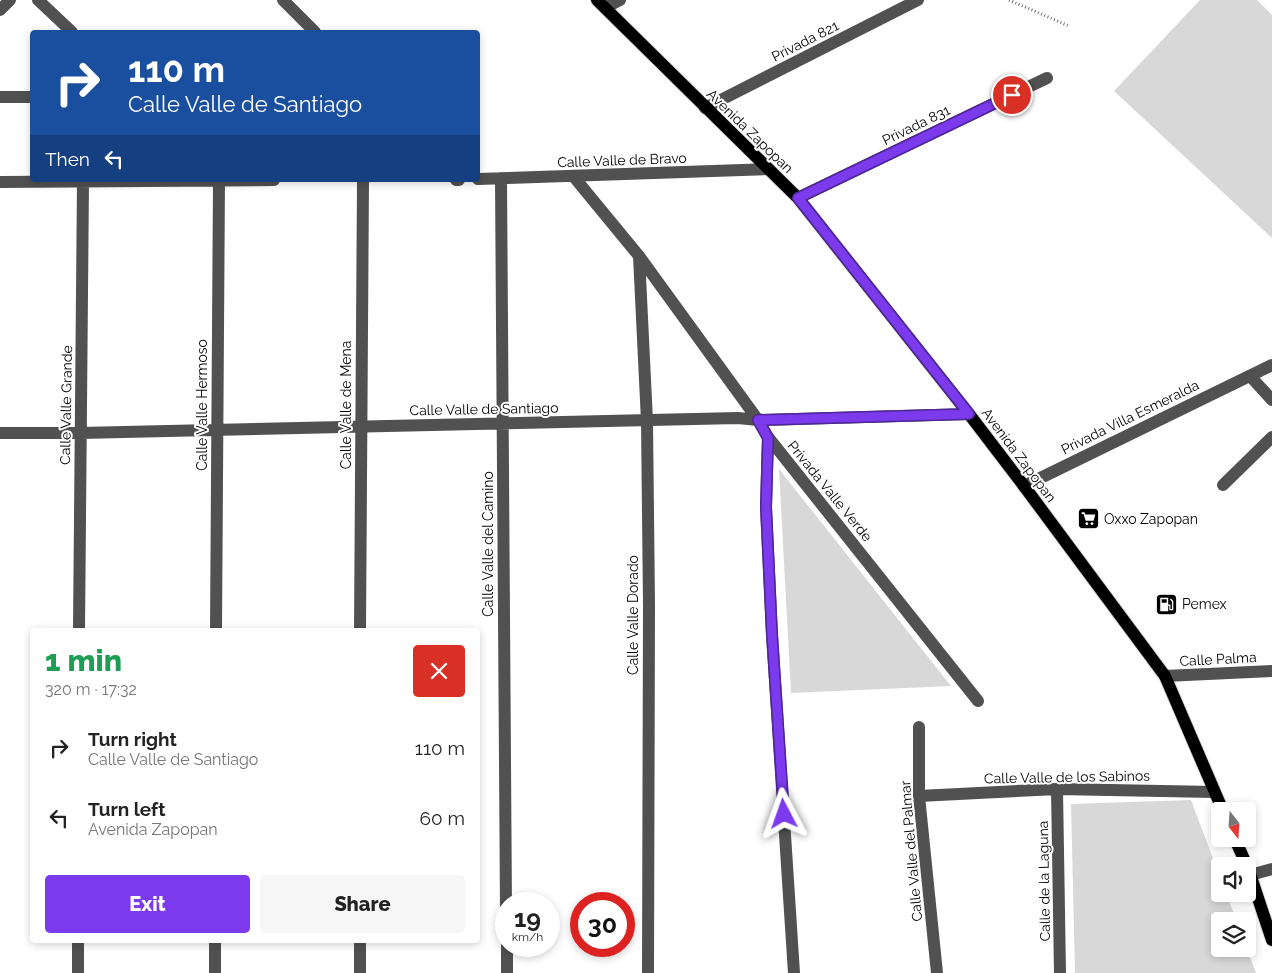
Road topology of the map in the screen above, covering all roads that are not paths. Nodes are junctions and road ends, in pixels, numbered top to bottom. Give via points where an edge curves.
1 (10, 0) edge
2 (38, 0) edge
3 (283, 0) edge
4 (620, 0) edge
5 (918, 0) edge
6 (601, 4) edge
7 (0, 10) edge
8 (70, 30) edge
9 (313, 30) edge
10 (1047, 78) dead end
11 (30, 97) edge
12 (0, 98) edge
13 (705, 108) junction
14 (768, 169) junction
15 (574, 177) junction
16 (501, 178) junction
17 (480, 179) edge
18 (0, 182) edge
19 (30, 182) edge
20 (83, 182) edge
21 (219, 182) edge
22 (364, 182) edge
23 (798, 198) junction
24 (639, 256) junction
25 (1272, 365) edge
26 (1250, 376) junction
27 (1272, 400) edge
28 (969, 414) junction
29 (647, 420) junction
30 (758, 420) junction
31 (502, 423) junction
32 (361, 426) junction
33 (216, 429) junction
34 (0, 432) edge
35 (80, 432) junction
36 (1272, 437) edge
37 (768, 438) junction
38 (1024, 486) junction
39 (1223, 486) dead end
40 (79, 628) edge
41 (216, 628) edge
42 (360, 628) edge
43 (1272, 670) edge
44 (1165, 676) junction
45 (978, 701) dead end
46 (919, 727) dead end
47 (1057, 789) junction
48 (1214, 792) junction
49 (919, 796) junction
50 (1219, 802) edge
51 (1272, 869) edge
52 (1256, 870) edge
53 (506, 892) edge
54 (1256, 893) edge
55 (1272, 940) edge
56 (78, 943) edge
57 (215, 943) edge
58 (360, 943) edge
59 (506, 957) edge
60 (78, 973) edge
61 (215, 973) edge
62 (360, 973) edge
63 (507, 973) edge
64 (648, 973) edge
65 (794, 973) edge
66 (937, 973) edge
67 (1060, 973) edge

1 - 7 street
2 - 8 street
3 - 9 street
4 - 6 street
5 - 13 street, Privada 821
6 - 13 main road, Avenida Zapopan
10 - 23 street, Privada 831
11 - 12 street
13 - 14 main road, Avenida Zapopan
14 - 15 street, Calle Valle de Bravo
14 - 23 main road, Avenida Zapopan
15 - 16 street, Calle Valle de Bravo
15 - 24 street, Privada Valle Verde
16 - 17 street, Calle Valle de Bravo
16 - 31 street, Calle Valle del Camino
18 - 19 street
20 - 35 street, Calle Valle Grande
21 - 33 street, Calle Valle Hermoso
22 - 32 street, Calle Valle de Mena
23 - 28 main road, Avenida Zapopan
24 - 29 street, Calle Valle Dorado
24 - 30 street, Privada Valle Verde
25 - 26 street, Privada Villa Esmeralda
26 - 27 street
26 - 38 street, Privada Villa Esmeralda
28 - 30 street, Calle Valle de Santiago
28 - 38 main road, Avenida Zapopan
29 - 30 street, Calle Valle de Santiago
29 - 31 street, Calle Valle de Santiago
29 - 64 street, Calle Valle Dorado
30 - 37 street, Privada Valle Verde
31 - 32 street, Calle Valle de Santiago
31 - 53 street, Calle Valle del Camino
32 - 33 street, Calle Valle de Santiago
32 - 42 street, Calle Valle de Mena
33 - 35 street, Calle Valle de Santiago
33 - 41 street, Calle Valle Hermoso
34 - 35 street, Calle Valle de Santiago
35 - 40 street, Calle Valle Grande
36 - 39 street
37 - 45 street, Privada Valle Verde
37 - 65 street via 766,507
38 - 44 main road, Avenida Zapopan
43 - 44 street, Calle Palma
44 - 48 main road, Avenida Zapopan
46 - 49 street, Calle Valle del Palmar
47 - 48 street, Calle Valle de los Sabinos
47 - 49 street, Calle Valle de los Sabinos
47 - 67 street, Calle de la Laguna
48 - 50 main road, Avenida Zapopan
49 - 66 street, Calle Valle del Palmar
51 - 52 street
54 - 55 main road
56 - 60 street
57 - 61 street
58 - 62 street
59 - 63 street

